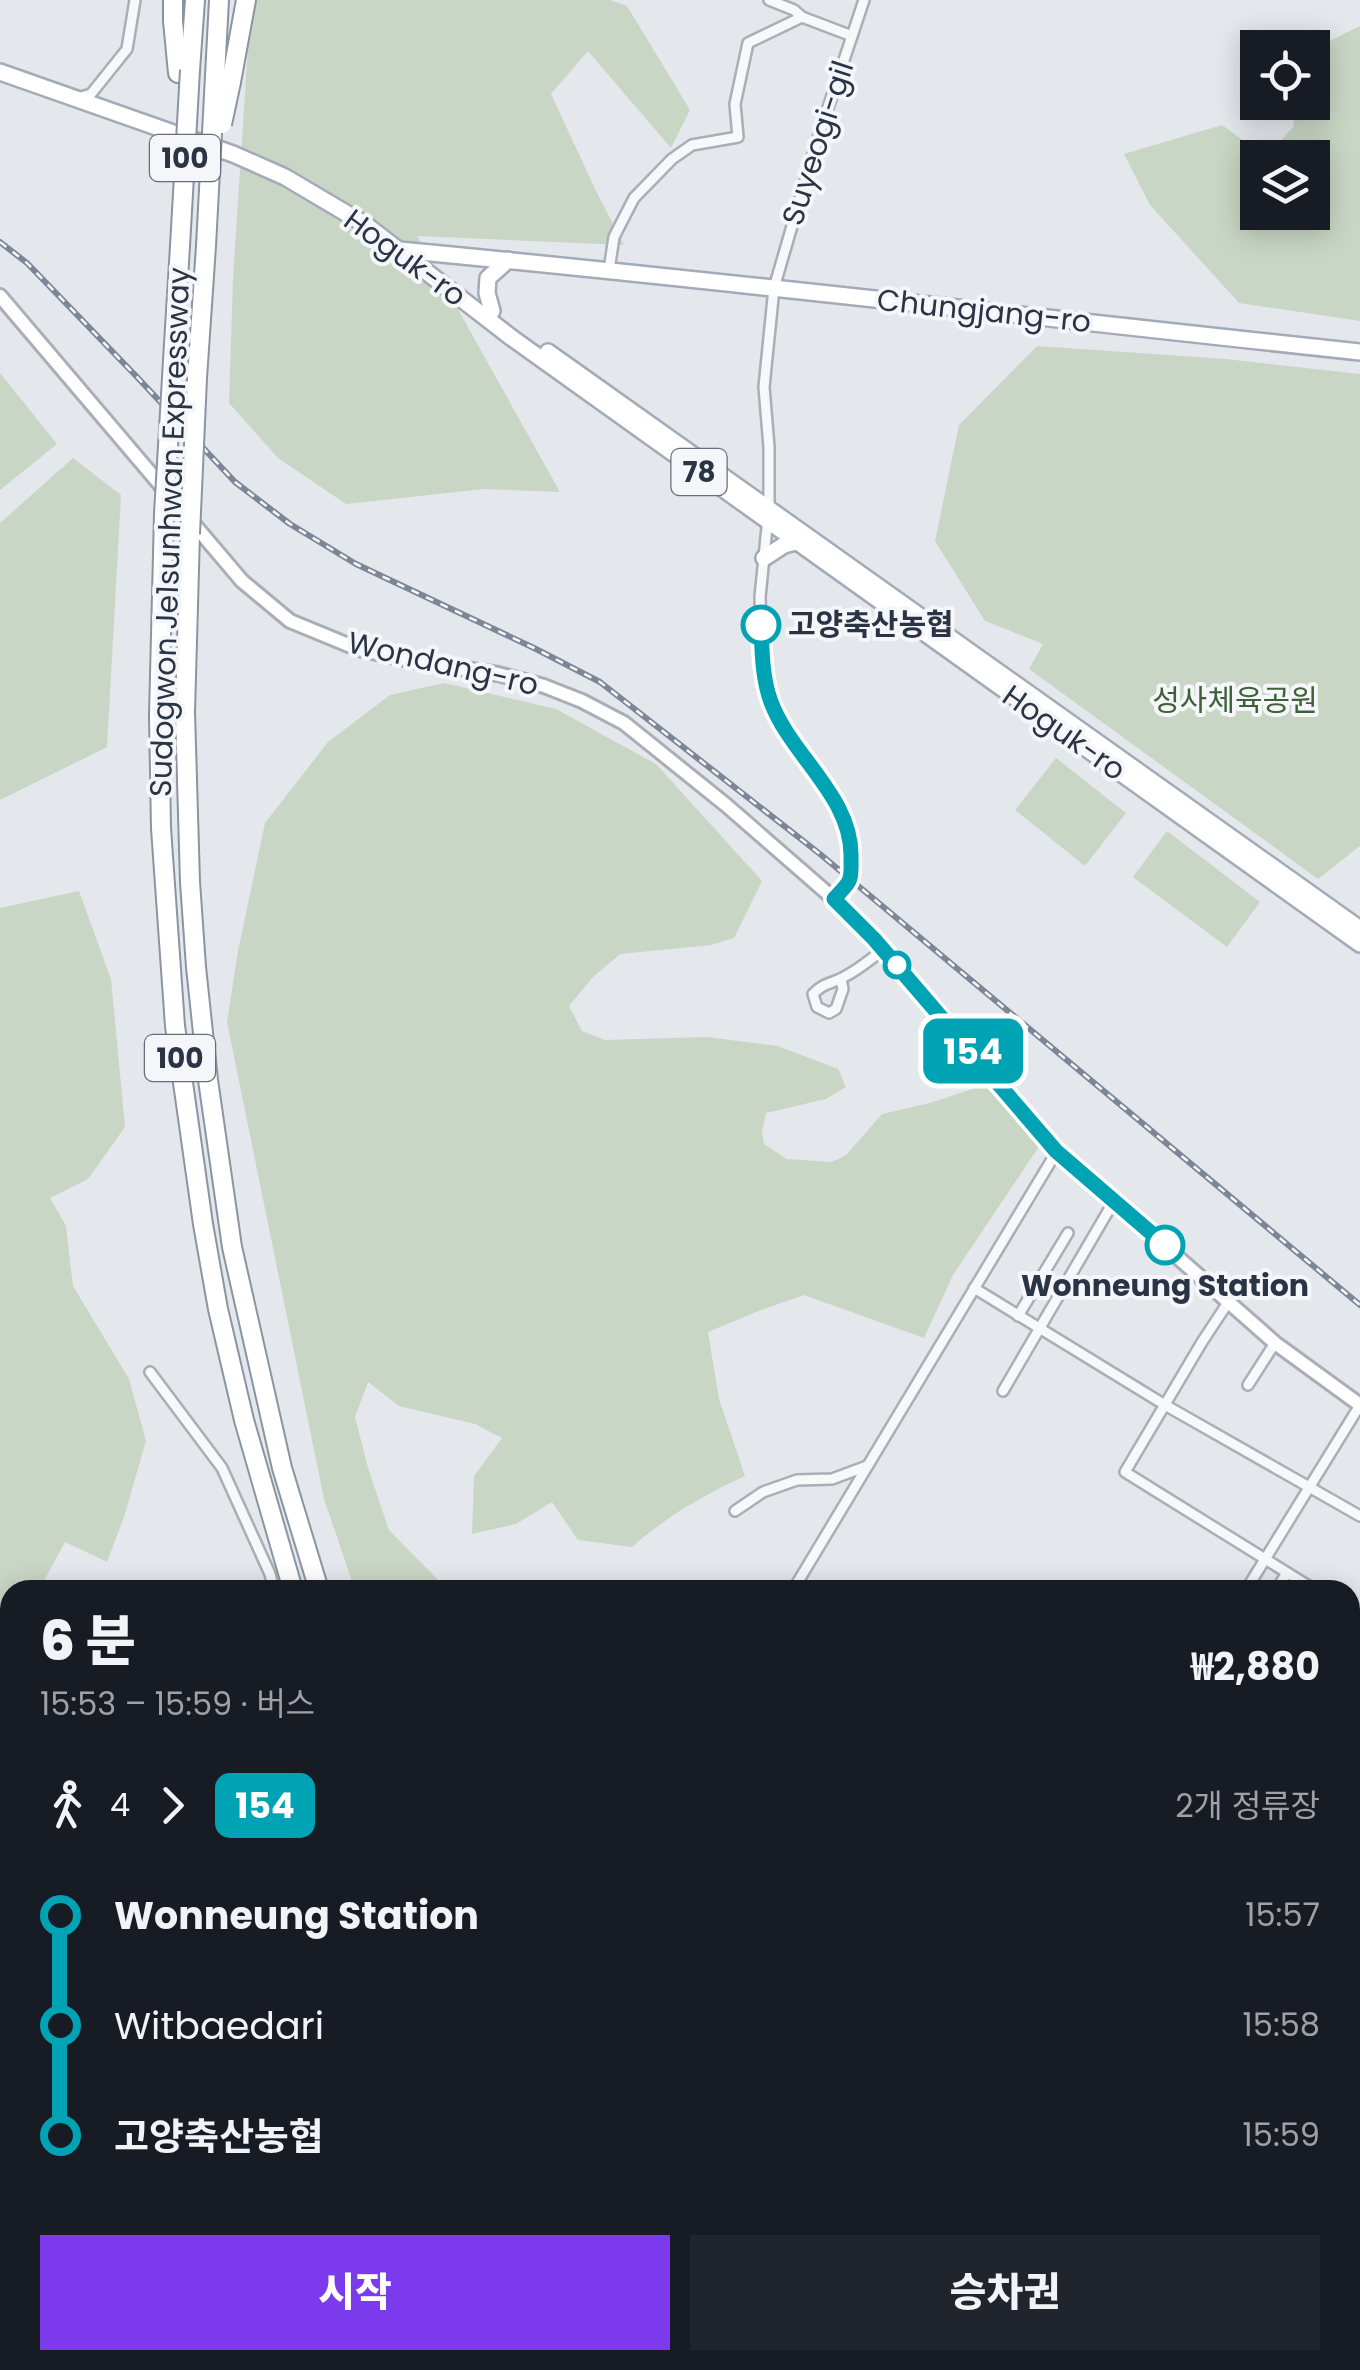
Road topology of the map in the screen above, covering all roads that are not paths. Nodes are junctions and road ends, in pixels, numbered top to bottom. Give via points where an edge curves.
1 (135, 0) edge
2 (171, 0) edge
3 (195, 0) edge
4 (219, 0) edge
5 (246, 0) edge
6 (769, 0) edge
7 (864, 0) edge
8 (802, 17) junction
9 (852, 36) junction
10 (0, 62) edge
11 (0, 72) edge
12 (184, 72) junction
13 (223, 79) junction
14 (84, 96) junction
15 (406, 251) junction
16 (508, 260) junction
17 (608, 270) junction
18 (774, 288) junction
19 (0, 296) edge
20 (492, 311) junction
21 (1360, 352) edge
22 (768, 514) junction
23 (796, 542) junction
24 (764, 558) junction
25 (834, 899) junction
26 (1360, 929) edge
27 (1360, 944) edge
28 (884, 950) junction
29 (841, 979) dead end
30 (1056, 1151) junction
31 (1114, 1202) junction
32 (1068, 1233) dead end
33 (974, 1288) junction
34 (1229, 1302) junction
35 (1018, 1316) junction
36 (1038, 1328) junction
37 (1275, 1342) junction
38 (150, 1372) dead end
39 (1248, 1385) dead end
40 (1003, 1391) dead end
41 (1165, 1405) junction
42 (1360, 1405) edge
43 (868, 1466) junction
44 (1310, 1487) junction
45 (735, 1510) dead end
46 (1360, 1516) edge
47 (1265, 1560) junction
48 (1287, 1573) junction
49 (272, 1580) edge
50 (290, 1580) edge
51 (315, 1580) edge
52 (799, 1580) edge
53 (1252, 1580) edge
54 (1282, 1580) edge
55 (1299, 1580) edge

1 - 14 street via 128,49
2 - 12 highway
3 - 12 highway, Sudogwon Je1sunhwan Expressway / 100
4 - 13 highway, Sudogwon Je1sunhwan Expressway / 100
5 - 13 highway
6 - 8 street
7 - 9 street, Suyeogi-gil
8 - 9 street
8 - 17 street via 748,44 734,104 738,137 692,145 672,159 634,198 614,238
9 - 18 street, Suyeogi-gil
10 - 14 main road, Hoguk-ro / 78
11 - 14 main road, Hoguk-ro / 78
12 - 50 highway, Sudogwon Je1sunhwan Expressway / 100, bridge via 164,514 161,828 176,1026 202,1224 244,1420
13 - 51 highway, Sudogwon Je1sunhwan Expressway / 100, bridge via 210,179 190,534 190,882 232,1247
14 - 15 main road, Hoguk-ro / 78 via 291,170 372,219
15 - 16 main road, Chungjang-ro
15 - 20 main road, Hoguk-ro / 78
15 - 22 main road, Hoguk-ro / 78 via 512,338
16 - 17 main road, Chungjang-ro
16 - 20 main road via 488,278
17 - 18 main road, Chungjang-ro
18 - 21 main road, Chungjang-ro
18 - 22 street via 764,387
19 - 25 main road, Wondang-ro via 242,581 290,621 358,649 498,674 582,701 624,724
20 - 22 main road, Hoguk-ro / 78
22 - 23 main road, Hoguk-ro / 78
22 - 24 street
22 - 26 main road, Hoguk-ro / 78
23 - 24 main road
23 - 27 main road, Hoguk-ro / 78
24 - 25 street via 762,659 770,700 834,799 851,850 850,880
25 - 28 main road, Wondang-ro
28 - 29 street
28 - 30 main road, Wondang-ro
30 - 31 main road, Wondang-ro
30 - 33 street
31 - 34 main road, Wondang-ro
31 - 36 street
32 - 35 street
33 - 35 street
33 - 43 street
34 - 37 main road, Wondang-ro
34 - 41 street
35 - 36 street
36 - 40 street
36 - 41 street
37 - 39 street
37 - 42 main road, Wondang-ro
38 - 49 street via 222,1468
41 - 44 street
41 - 47 street via 1125,1472
42 - 44 street
43 - 45 street via 832,1480 797,1480
43 - 52 street
44 - 46 street
44 - 47 street
47 - 48 street
47 - 53 street
48 - 54 street
48 - 55 street

